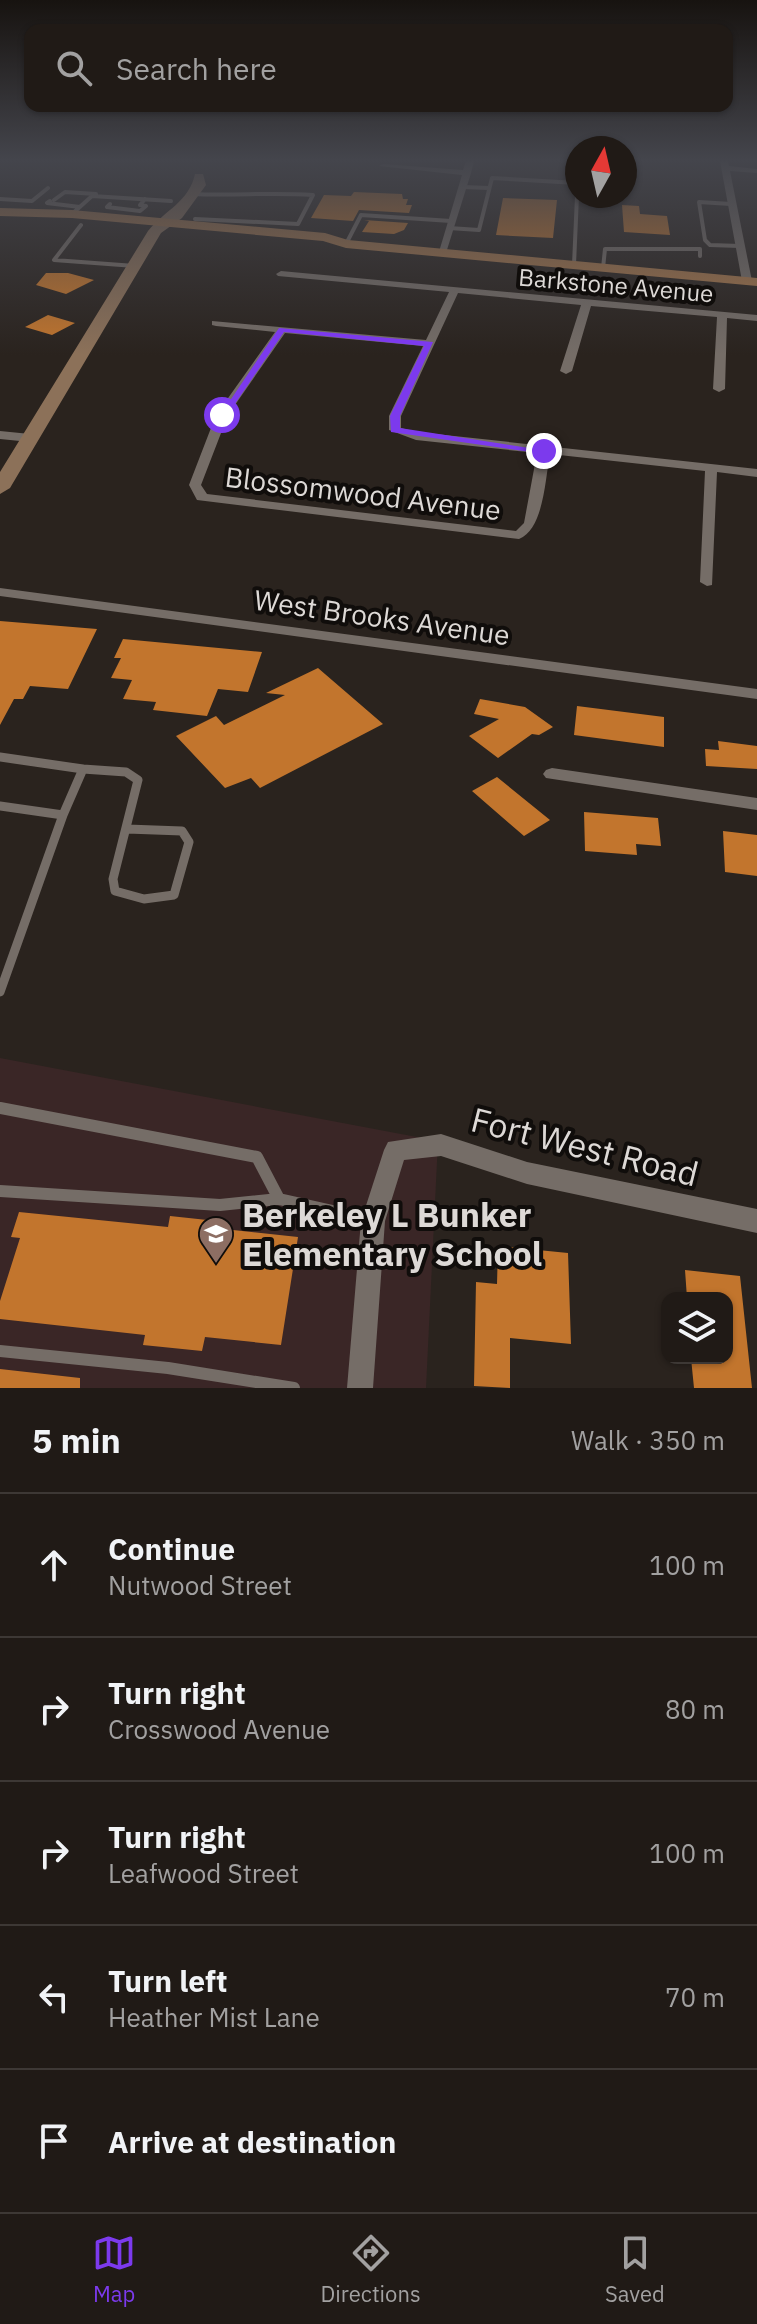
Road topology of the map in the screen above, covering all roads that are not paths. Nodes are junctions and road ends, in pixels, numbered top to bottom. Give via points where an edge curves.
1 (450, 225) edge
2 (72, 226) edge
3 (158, 226) edge
4 (218, 226) edge
5 (261, 226) edge
6 (263, 226) edge
7 (291, 226) edge
8 (355, 226) edge
9 (454, 226) edge
10 (480, 226) edge
11 (576, 226) edge
12 (703, 226) edge
13 (736, 226) edge
14 (283, 228) junction
15 (346, 244) junction
16 (740, 246) junction
17 (441, 253) junction
18 (700, 256) dead end
19 (574, 265) junction
20 (135, 266) junction
21 (603, 268) junction
22 (281, 274) dead end
23 (752, 281) edge
24 (455, 290) junction
25 (587, 302) junction
26 (722, 315) junction
27 (757, 318) edge
28 (216, 323) dead end
29 (282, 329) junction
30 (430, 344) junction
31 (566, 371) dead end
32 (719, 389) dead end
33 (0, 435) edge
34 (30, 438) junction
35 (544, 451) junction
36 (711, 468) junction
37 (757, 473) edge
38 (0, 488) edge
39 (707, 582) dead end
40 (0, 592) edge
41 (757, 694) edge
42 (0, 757) edge
43 (83, 769) junction
44 (552, 774) dead end
45 (757, 804) edge
46 (0, 806) edge
47 (63, 815) junction
48 (127, 829) junction
49 (0, 992) edge
50 (0, 1108) edge
51 (0, 1191) edge
52 (279, 1199) junction
53 (374, 1220) junction
54 (757, 1221) edge
55 (0, 1351) edge
56 (294, 1388) edge
57 (360, 1388) edge

1 - 17 street
2 - 20 lane via 54,260
3 - 20 main road
4 - 15 main road via 324,247
5 - 14 lane
6 - 14 main road
7 - 14 lane
8 - 15 lane
9 - 10 lane via 479,230
11 - 19 lane
12 - 16 lane via 710,245
13 - 16 street
14 - 15 main road
15 - 17 main road
16 - 23 street
17 - 19 main road
18 - 21 lane via 700,249 605,249
19 - 21 main road
20 - 34 main road
21 - 23 main road
22 - 24 street, Barkstone Avenue
24 - 25 street, Barkstone Avenue
24 - 30 street
25 - 26 street, Barkstone Avenue
25 - 31 street
26 - 27 street, Barkstone Avenue
26 - 32 street
28 - 29 street
29 - 30 street
29 - 35 street, Blossomwood Avenue via 222,415 195,485 202,497 519,535 530,524
30 - 35 street via 395,416 395,430
33 - 34 street
34 - 38 main road
35 - 36 street
36 - 37 street
36 - 39 street
40 - 41 street, West Brooks Avenue
42 - 43 lane
43 - 47 lane
43 - 48 lane via 126,772 138,780
44 - 45 street
46 - 47 lane
47 - 49 lane
48 - 48 lane via 113,879 115,891 130,898 160,900 174,895 189,842 182,831
50 - 52 lane via 257,1157
51 - 52 lane via 220,1205
52 - 53 lane
53 - 54 street, Fort West Road via 396,1150 441,1145 527,1173
53 - 57 street
55 - 56 lane via 168,1368

